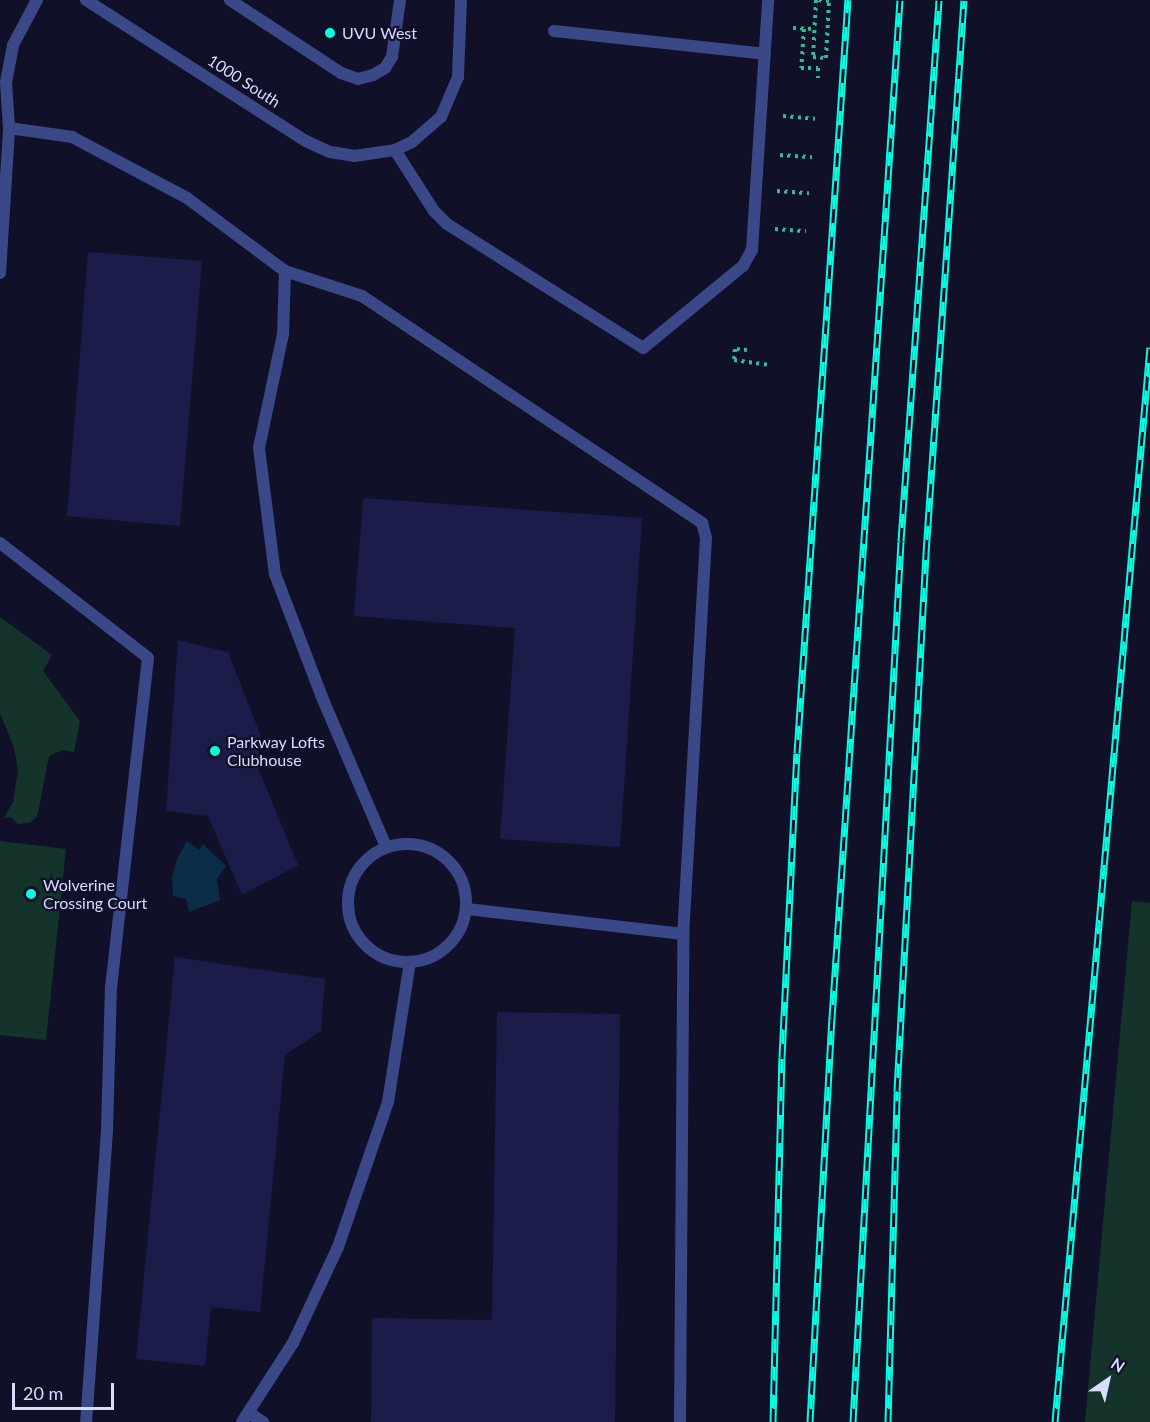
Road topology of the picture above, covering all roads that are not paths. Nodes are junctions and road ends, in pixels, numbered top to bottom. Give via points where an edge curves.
1 (37, 0) edge
2 (86, 0) edge
3 (230, 0) edge
4 (400, 0) edge
5 (461, 0) edge
6 (768, 0) edge
7 (554, 31) dead end
8 (765, 54) junction
9 (9, 128) junction
10 (395, 150) junction
11 (285, 271) junction
12 (0, 273) edge
13 (0, 543) edge
14 (386, 847) junction
15 (466, 909) junction
16 (683, 934) junction
17 (410, 962) junction
18 (245, 1418) edge
19 (86, 1422) edge
20 (263, 1422) edge
21 (680, 1422) edge

1 - 9 street via 13,45 6,81
2 - 10 street, 1000 South via 306,141 330,152 354,156
3 - 4 street via 341,73 358,79 385,68 392,57
5 - 10 street via 458,77 450,101 427,132
6 - 8 street
7 - 8 street
8 - 10 street via 752,250 743,266 643,348 447,224 434,211
9 - 11 street via 72,137 187,198
9 - 12 street
11 - 14 street via 283,334 259,448 275,574
11 - 16 street via 362,296 702,523 706,538
13 - 19 street via 148,658 111,986 107,1131
14 - 15 street via 413,844 438,852 457,871
14 - 17 street via 362,865 353,878 348,908 358,936 374,952 395,961
15 - 16 street
15 - 17 street via 459,932 444,950 422,961
16 - 21 street
17 - 18 street via 388,1102 338,1247 293,1343
18 - 20 street

